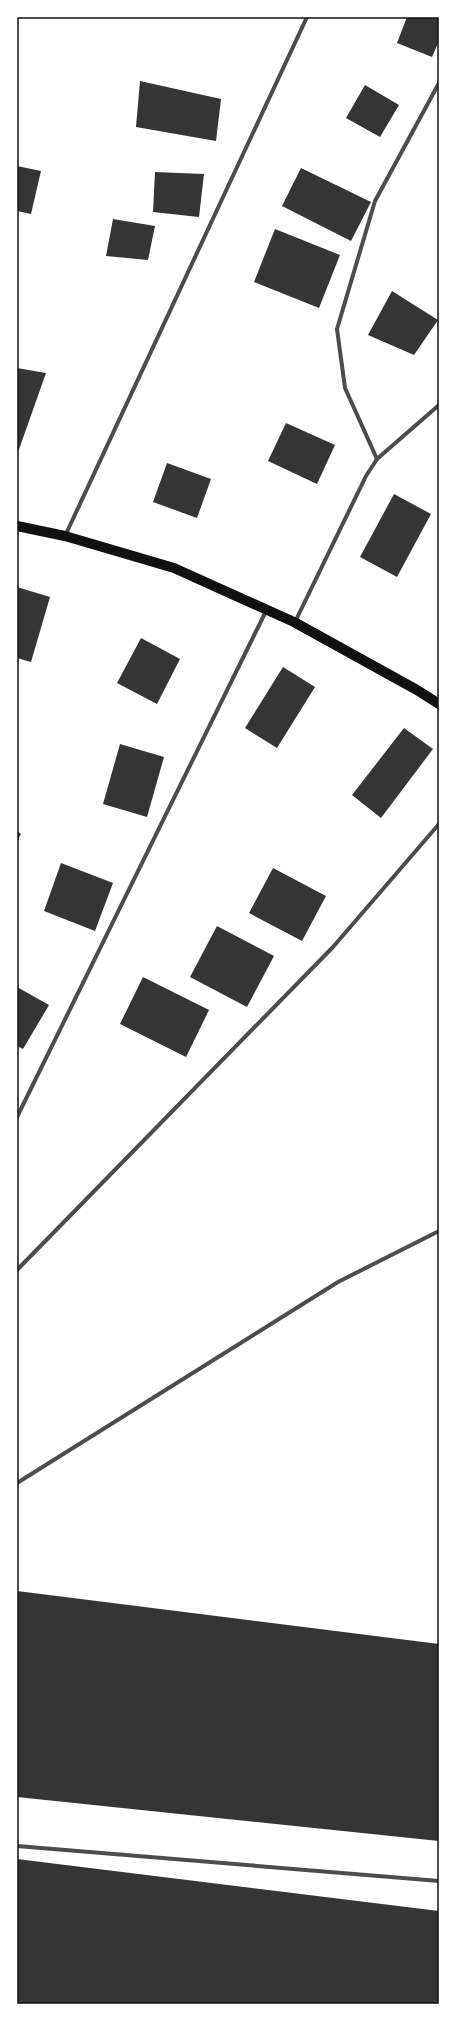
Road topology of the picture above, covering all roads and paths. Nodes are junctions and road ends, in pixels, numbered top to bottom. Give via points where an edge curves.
1 (308, 17) edge
2 (439, 83) edge
3 (439, 406) edge
4 (377, 459) junction
5 (17, 526) edge
6 (65, 536) junction
7 (266, 610) junction
8 (294, 622) junction
9 (439, 704) edge
10 (439, 824) edge
11 (17, 1117) edge
12 (439, 1231) edge
13 (17, 1270) edge
14 (17, 1483) edge
15 (17, 1846) edge
16 (439, 1881) edge

1 - 6 street
2 - 4 street via 375,201 337,329 345,388
3 - 4 street
4 - 8 street via 362,483
5 - 6 main road
6 - 7 main road via 174,568
7 - 8 main road
7 - 11 street
8 - 9 main road
10 - 13 street via 333,947
12 - 14 street via 338,1282
15 - 16 street

